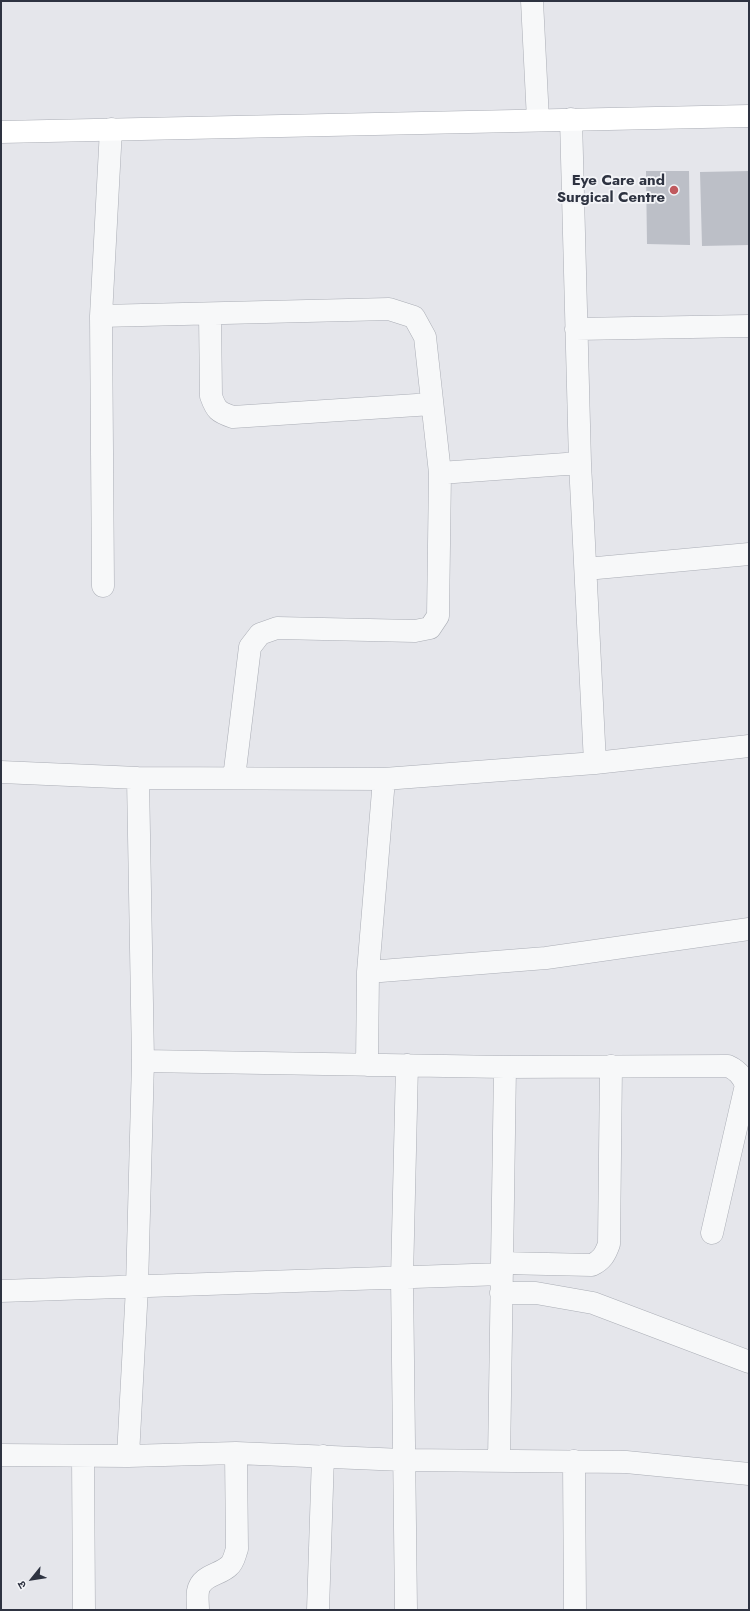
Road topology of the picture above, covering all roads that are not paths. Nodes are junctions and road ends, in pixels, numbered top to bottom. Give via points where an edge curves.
1 (532, 1) edge
2 (749, 116) edge
3 (538, 120) junction
4 (571, 120) junction
5 (111, 129) junction
6 (1, 132) edge
7 (210, 314) junction
8 (101, 316) junction
9 (749, 326) edge
10 (576, 329) junction
11 (432, 404) junction
12 (580, 463) junction
13 (440, 473) junction
14 (749, 554) edge
15 (586, 569) junction
16 (104, 586) dead end
17 (749, 746) edge
18 (595, 763) junction
19 (1, 772) edge
20 (138, 778) junction
21 (234, 778) junction
22 (384, 779) junction
23 (749, 928) edge
24 (368, 972) junction
25 (143, 1061) junction
26 (367, 1065) junction
27 (407, 1065) junction
28 (611, 1066) junction
29 (505, 1067) junction
30 (712, 1233) dead end
31 (502, 1277) junction
32 (402, 1278) junction
33 (137, 1287) junction
34 (1, 1291) edge
35 (749, 1362) edge
36 (236, 1453) junction
37 (1, 1455) edge
38 (83, 1456) junction
39 (128, 1456) junction
40 (323, 1456) junction
41 (404, 1460) junction
42 (499, 1461) junction
43 (574, 1461) junction
44 (749, 1474) edge
45 (84, 1610) edge
46 (198, 1610) edge
47 (318, 1610) edge
48 (406, 1610) edge
49 (575, 1610) edge

1 - 3 street
2 - 4 street
3 - 4 street
3 - 5 street
4 - 10 street
5 - 6 street
5 - 8 street
7 - 8 street
7 - 11 street via 389,309 414,317 425,337
7 - 11 street via 211,396 215,408 221,413 233,417
8 - 16 street
9 - 10 street
10 - 12 street
11 - 13 street
12 - 13 street
12 - 15 street
13 - 21 street via 438,616 430,628 415,631 277,628 260,634 250,647
14 - 15 street
15 - 18 street
17 - 18 street
18 - 22 street
19 - 20 street
20 - 21 street
20 - 25 street
21 - 22 street
22 - 24 street
23 - 24 street via 546,958
24 - 26 street
25 - 26 street
25 - 33 street
26 - 27 street
27 - 29 street
27 - 32 street
28 - 29 street
28 - 30 street via 728,1066 738,1071 744,1079 746,1085
28 - 31 street via 609,1244 606,1254 601,1261 592,1265
29 - 31 street
31 - 32 street
31 - 35 street via 536,1293 593,1304
31 - 42 street
32 - 33 street
32 - 41 street
33 - 34 street
33 - 39 street
36 - 39 street
36 - 40 street
36 - 46 street via 237,1549 229,1566 202,1582 198,1590
37 - 38 street
38 - 39 street
38 - 45 street
40 - 41 street
40 - 47 street
41 - 42 street
41 - 48 street
42 - 43 street
43 - 44 street via 626,1462
43 - 49 street

